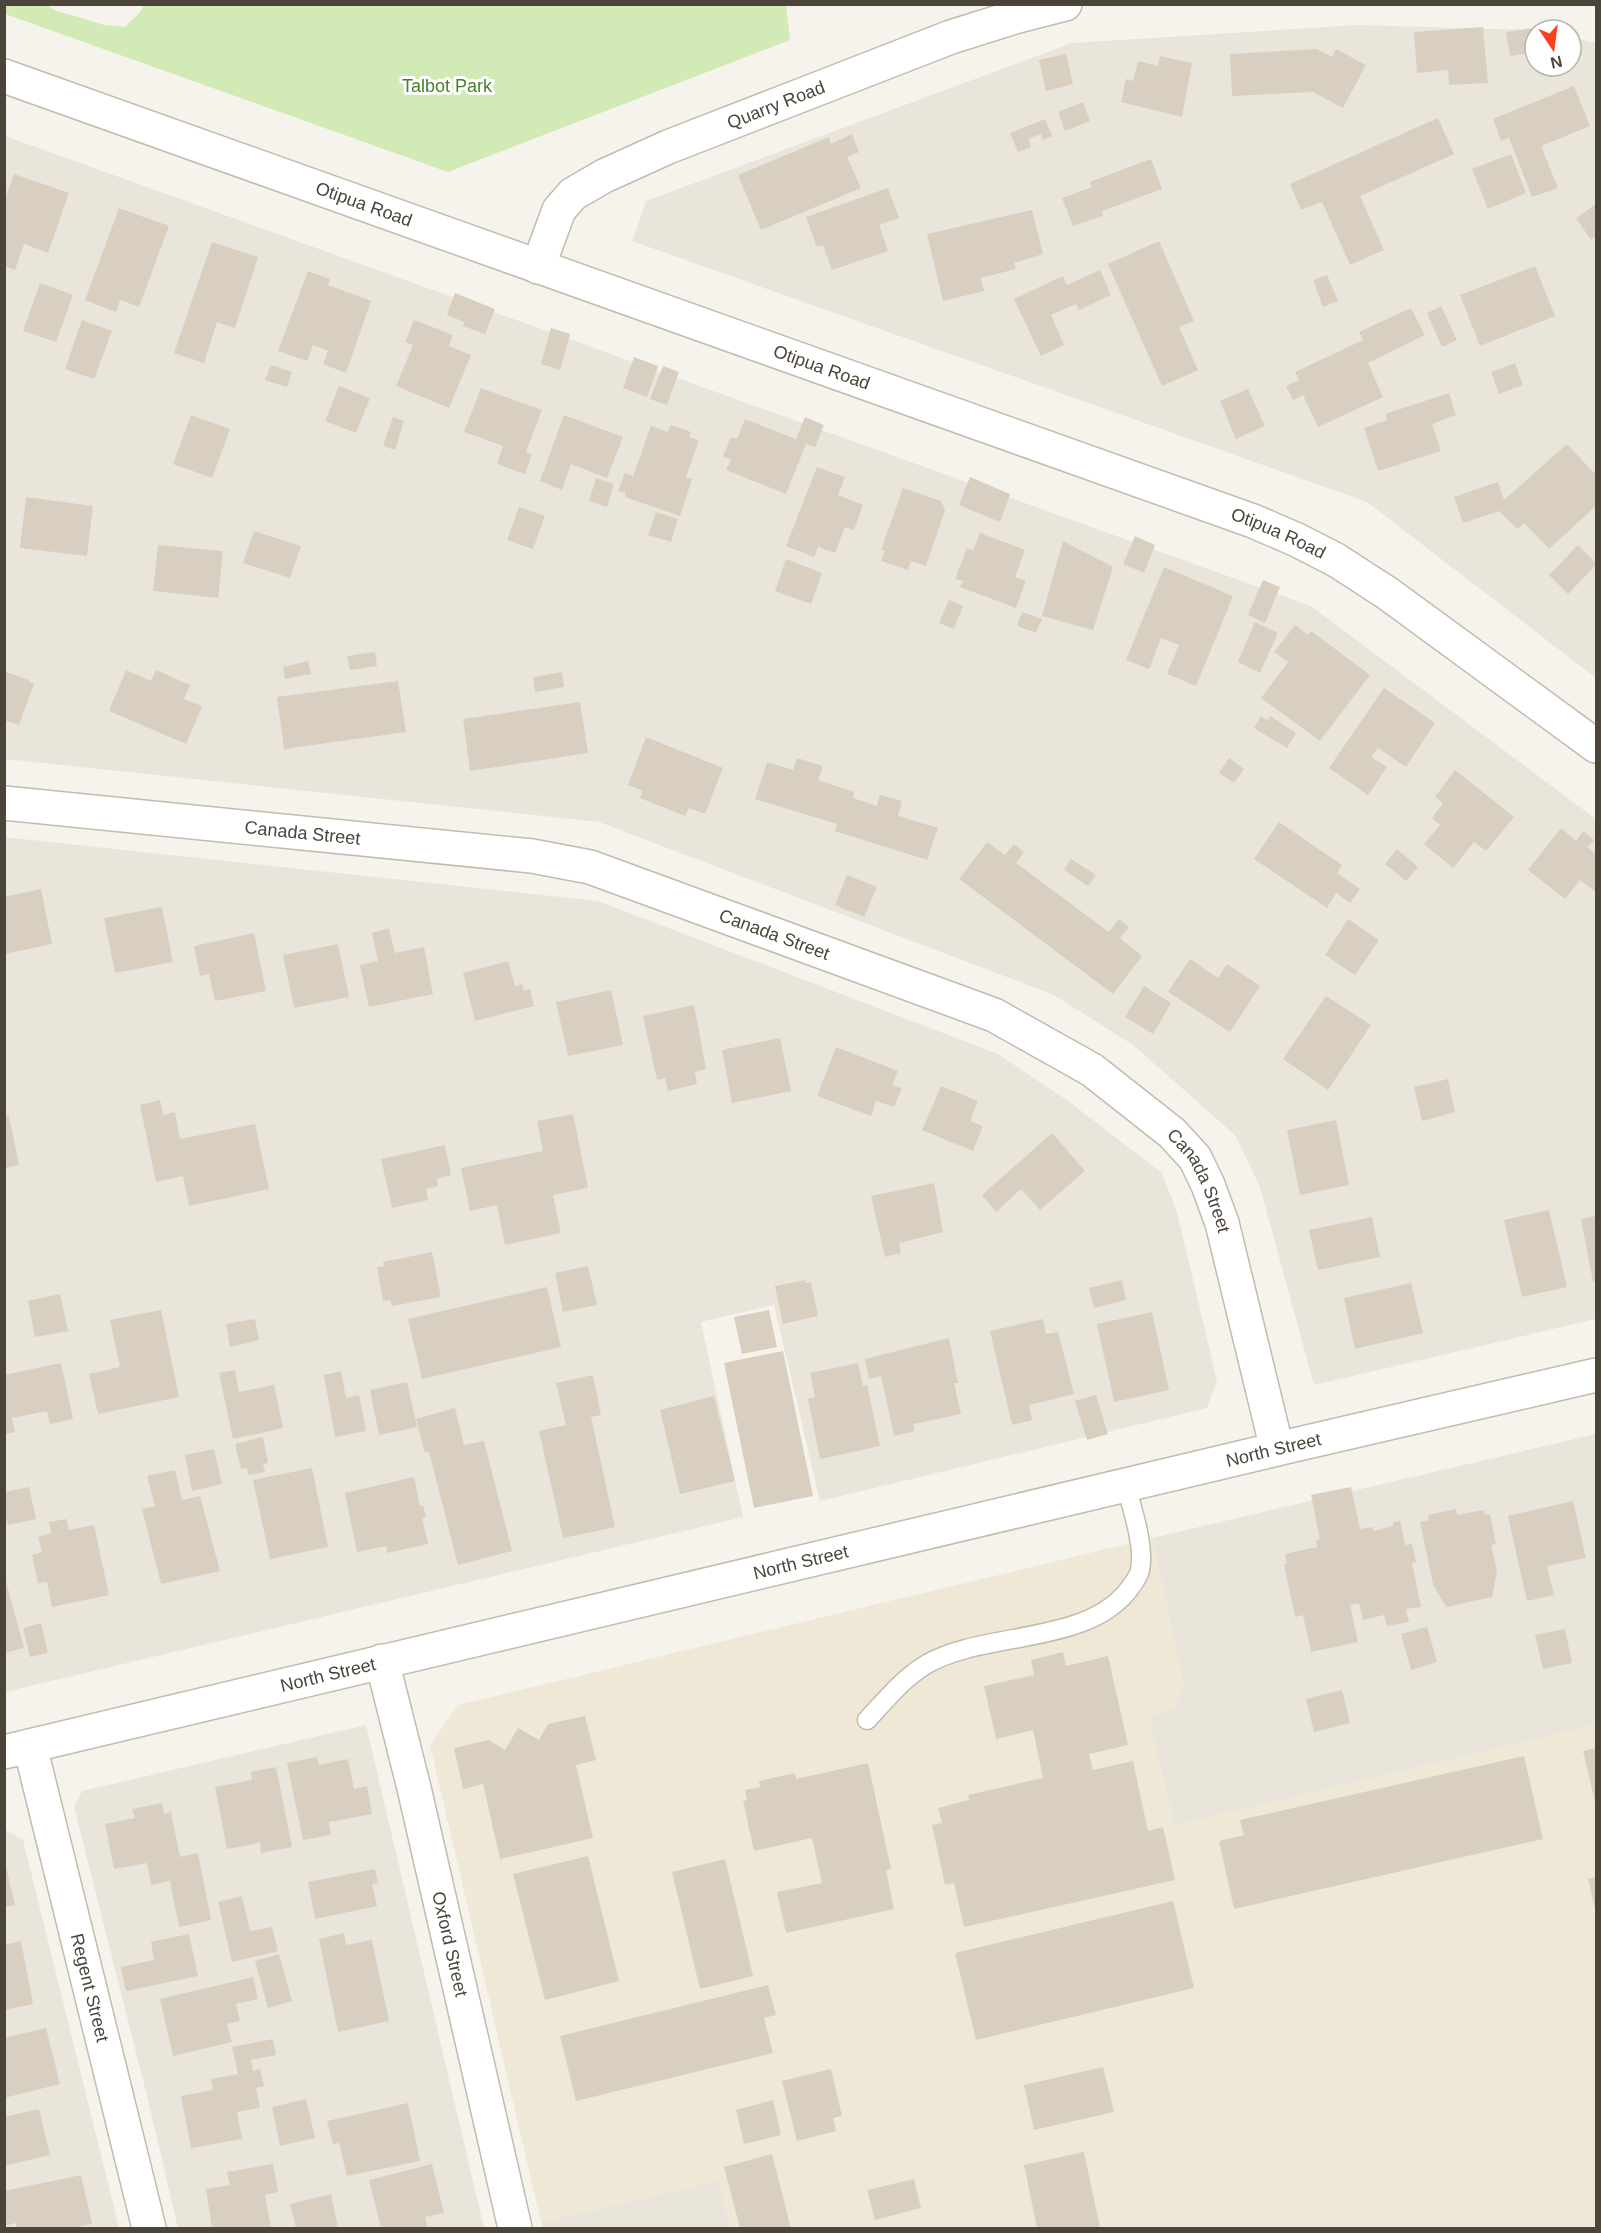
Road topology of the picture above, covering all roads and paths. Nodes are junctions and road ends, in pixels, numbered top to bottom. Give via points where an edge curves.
1 (1065, 4) edge
2 (4, 76) edge
3 (537, 267) junction
4 (1596, 746) edge
5 (4, 803) edge
6 (1596, 1375) edge
7 (1278, 1449) junction
8 (1126, 1485) junction
9 (382, 1661) junction
10 (867, 1720) dead end
11 (17, 1749) edge
12 (149, 2229) edge
13 (515, 2229) edge

1 - 3 street, Quarry Road via 951,37 604,176 573,194 559,210
2 - 3 street, Otipua Road
3 - 4 street, Otipua Road via 1286,535 1336,560 1387,593
5 - 7 street, Canada Street via 532,856 590,867 994,1015 1092,1070 1172,1133 1195,1158 1222,1224
6 - 7 street, North Street
7 - 8 street, North Street
8 - 9 street, North Street
8 - 10 lane via 1142,1553 1140,1572 1125,1596 1071,1627 964,1648 927,1664 899,1685
9 - 11 street, North Street
9 - 13 street, Oxford Street
11 - 12 street, Regent Street

